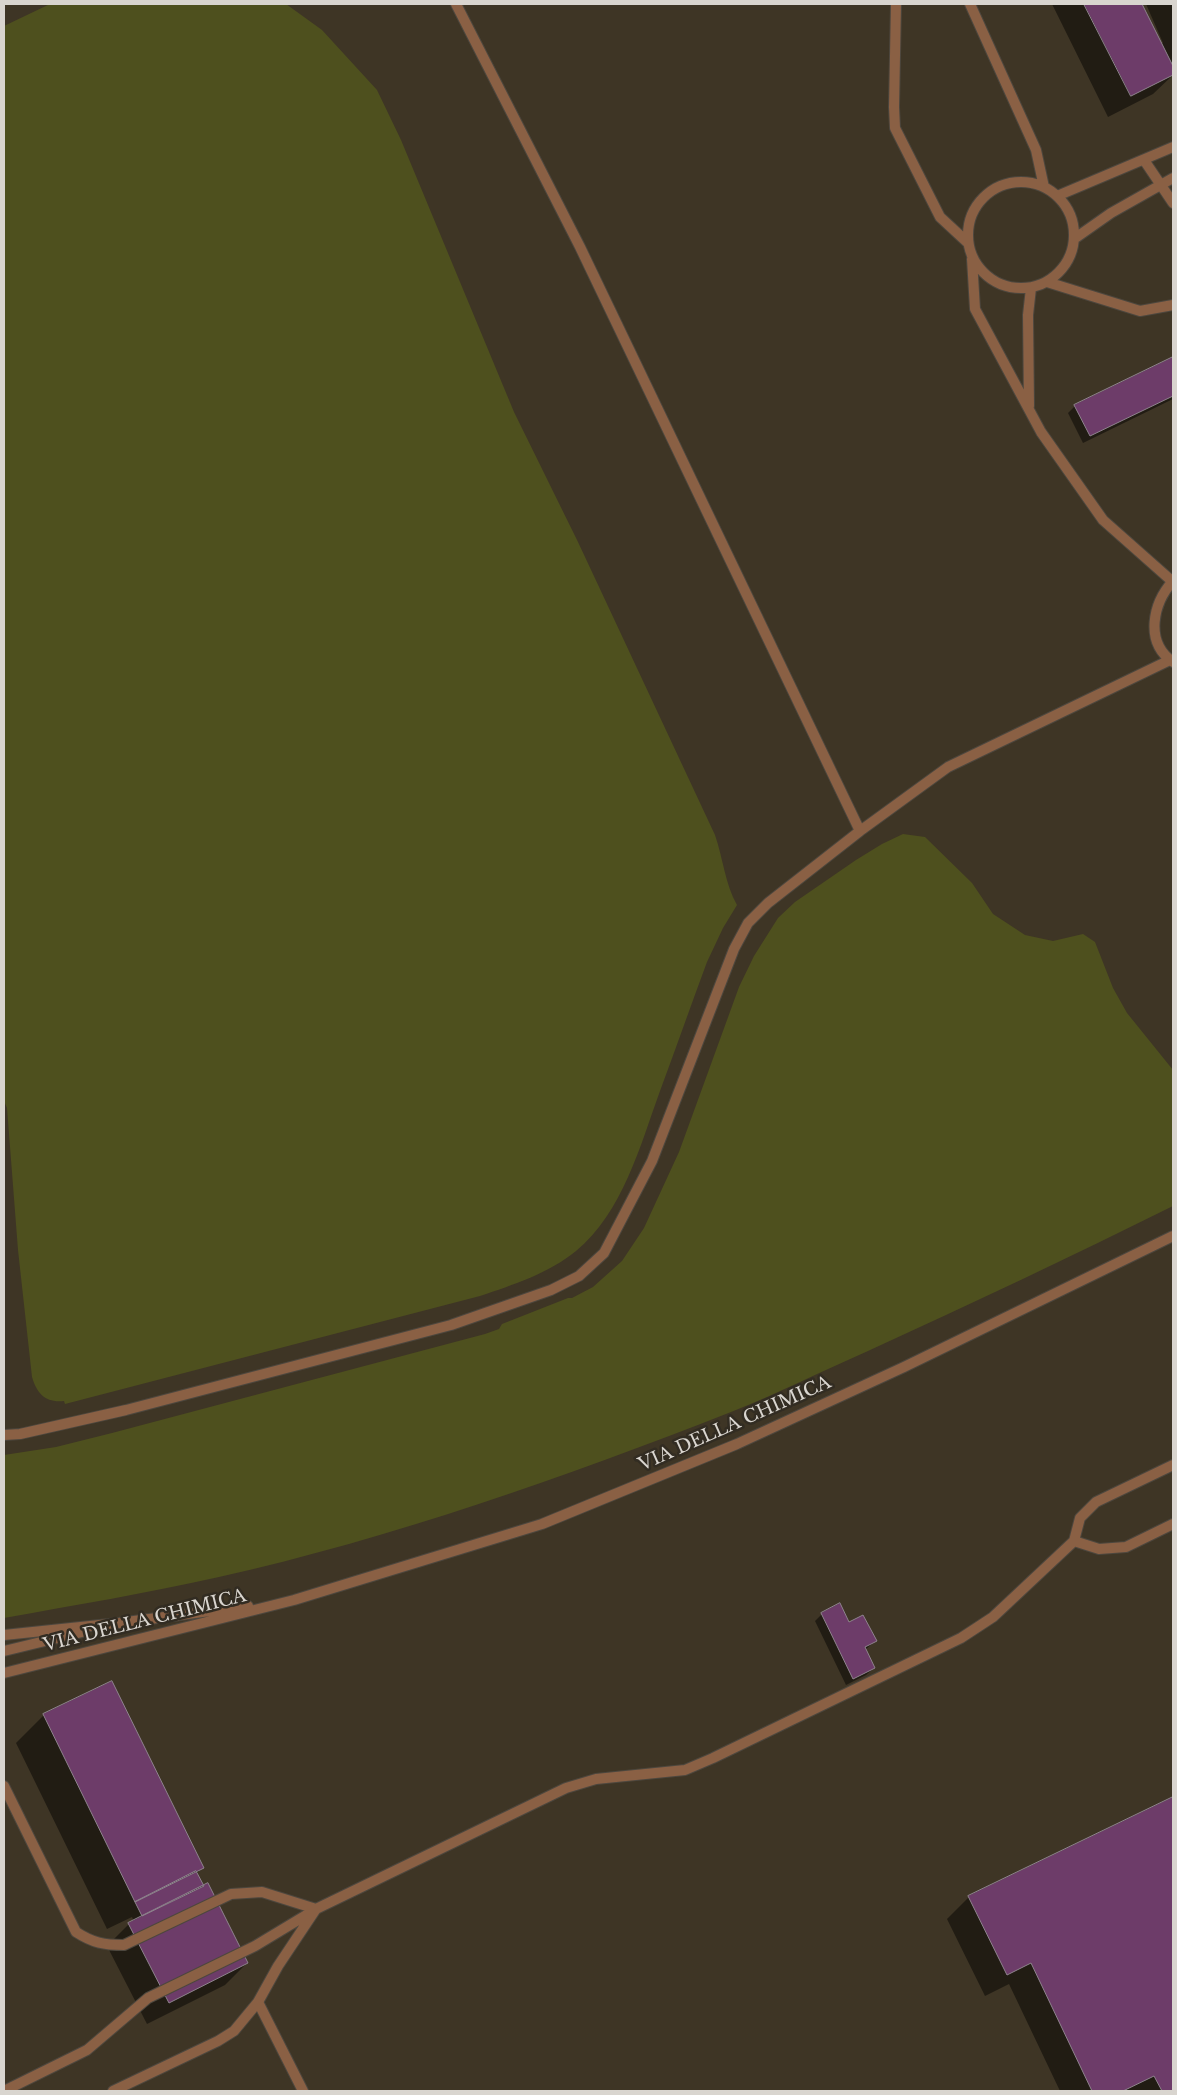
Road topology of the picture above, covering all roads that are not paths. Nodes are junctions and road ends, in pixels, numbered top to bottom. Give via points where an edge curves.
1 (456, 4) edge
2 (896, 4) edge
3 (970, 4) edge
4 (1173, 147) edge
5 (1144, 160) junction
6 (1173, 178) edge
7 (1160, 184) junction
8 (1044, 187) junction
9 (1057, 196) junction
10 (1173, 203) edge
11 (1074, 239) junction
12 (968, 242) junction
13 (972, 259) junction
14 (1048, 282) junction
15 (1031, 288) junction
16 (1173, 305) edge
17 (1029, 407) junction
18 (1173, 582) edge
19 (1172, 661) edge
20 (860, 831) junction
21 (1173, 1236) edge
22 (4, 1435) edge
23 (1173, 1465) edge
24 (1173, 1524) edge
25 (1074, 1541) junction
26 (294, 1600) junction
27 (119, 1623) junction
28 (4, 1635) edge
29 (4, 1651) edge
30 (4, 1673) edge
31 (4, 1786) edge
32 (316, 1909) junction
33 (258, 2002) junction
34 (4, 2091) edge
35 (112, 2091) edge
36 (303, 2091) edge

1 - 20 lane via 580,247
2 - 12 lane via 895,128 940,216
3 - 8 lane via 1036,150
4 - 5 lane
5 - 7 lane
5 - 9 lane
6 - 7 lane
7 - 10 lane
7 - 11 lane
8 - 9 lane
8 - 12 lane via 1014,182 986,195 974,208 968,224
9 - 11 lane via 1073,222
11 - 14 lane via 1066,263
12 - 13 lane
13 - 15 lane via 982,273 997,283 1014,289
13 - 17 lane via 975,309
14 - 15 lane
14 - 16 lane via 1140,310
15 - 17 lane via 1028,315
17 - 18 lane via 1041,432 1103,520
18 - 19 lane via 1158,603 1154,629 1160,646
19 - 20 lane via 948,767
20 - 22 lane via 768,903 748,923 734,949 652,1161 604,1253 579,1276 551,1290 451,1325 126,1410
21 - 26 lane, VIA DELLA CHIMICA via 904,1367 728,1448 542,1524
23 - 25 lane via 1096,1502 1080,1518
24 - 25 lane via 1126,1547 1099,1549
25 - 32 lane via 992,1617 961,1638 685,1770 596,1780 566,1788
26 - 27 lane, VIA DELLA CHIMICA
26 - 30 lane, VIA DELLA CHIMICA
27 - 28 lane, VIA DELLA CHIMICA
27 - 29 lane
31 - 32 lane via 76,1932 91,1941 124,1945 231,1894 262,1892
32 - 33 lane
32 - 34 lane via 255,1946 148,1998 87,2050
33 - 35 lane via 234,2031 218,2041
33 - 36 lane

